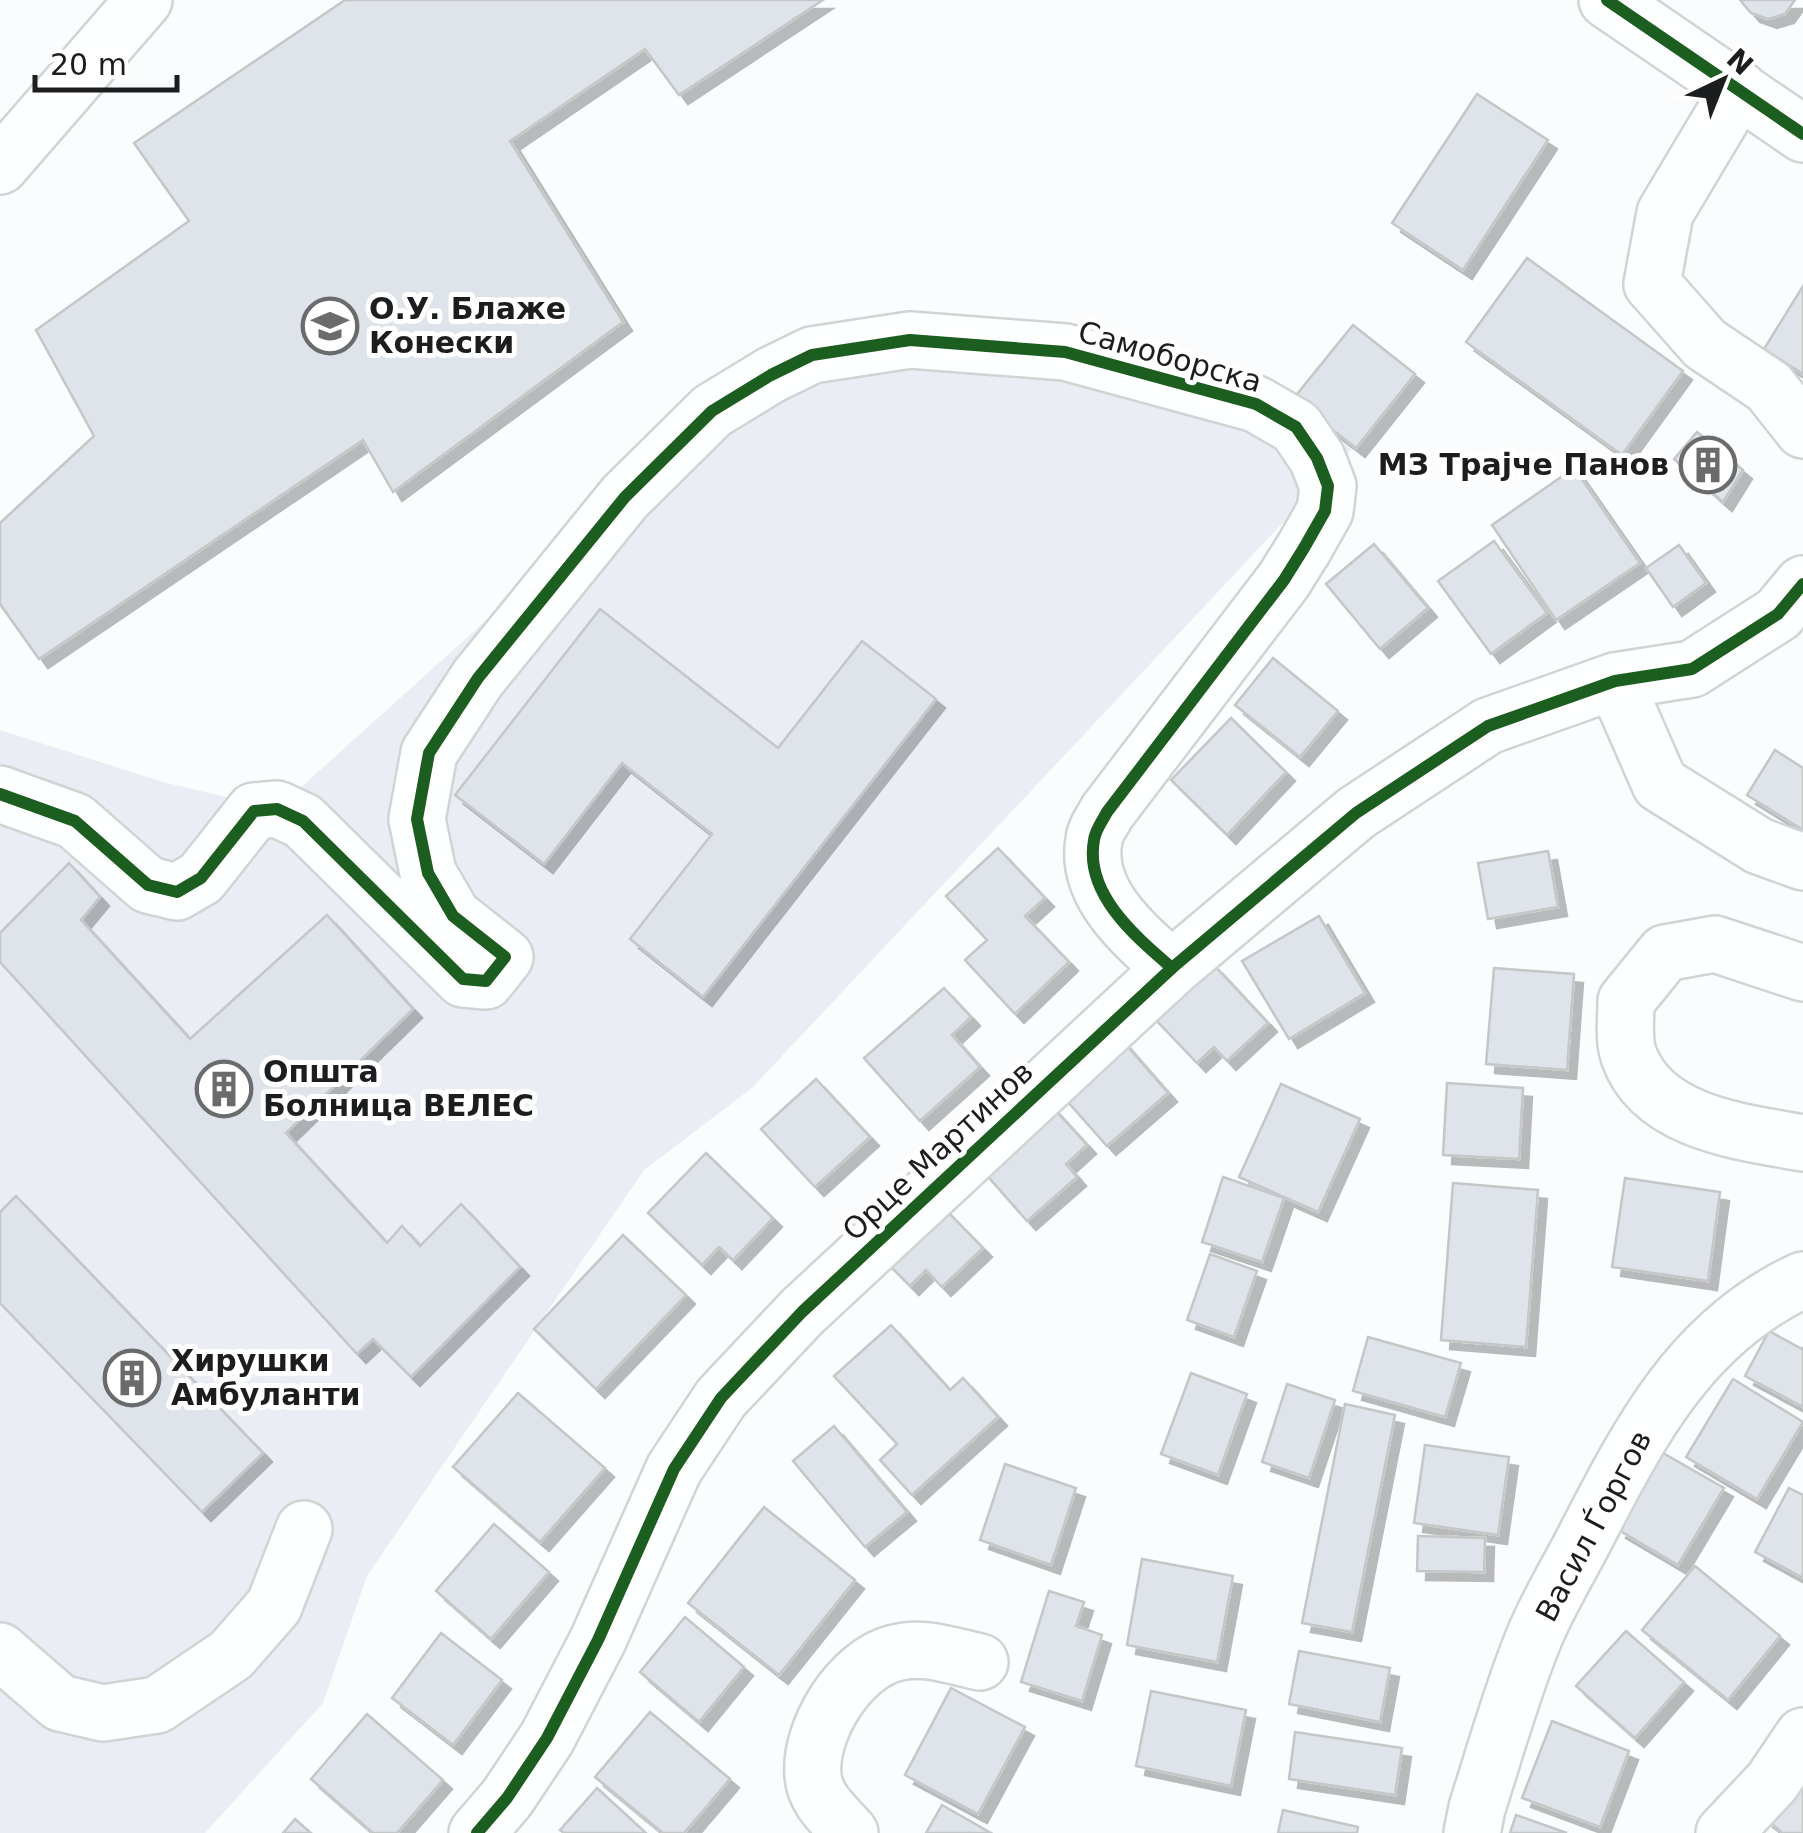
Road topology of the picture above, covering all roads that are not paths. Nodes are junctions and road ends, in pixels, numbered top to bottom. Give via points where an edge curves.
1 (144, 0) edge
2 (1607, 0) edge
3 (1739, 90) junction
4 (1803, 134) edge
5 (0, 166) edge
6 (1803, 430) edge
7 (1803, 584) edge
8 (1615, 682) junction
9 (0, 794) edge
10 (1803, 862) edge
11 (1172, 968) junction
12 (1803, 973) edge
13 (1803, 1143) edge
14 (1803, 1280) edge
15 (304, 1529) dead end
16 (0, 1651) edge
17 (980, 1662) dead end
18 (1803, 1736) edge
19 (477, 1833) edge
20 (850, 1833) edge
21 (1472, 1833) edge
22 (1724, 1833) edge

1 - 5 street
2 - 3 street
3 - 4 street
3 - 6 street via 1666,212 1652,284 1705,344 1769,386
7 - 8 street via 1778,614 1692,668
8 - 10 street via 1660,784 1759,846
8 - 11 street, Орце Мартинов via 1488,726 1356,813
9 - 11 street, Самоборска via 75,821 148,884 177,892 201,878 254,812 276,810 303,821 463,979 486,981 505,957 453,916 428,873 417,819 428,752 478,678 625,497 712,411 812,355 910,340 1065,352 1256,404 1296,426 1328,486 1325,511 1284,580 1094,837 1093,868 1115,914
11 - 19 street, Орце Мартинов via 802,1312 721,1398 674,1469 546,1738
12 - 13 street via 1715,944 1666,953 1626,1001 1627,1052 1641,1084 1687,1115
14 - 21 street, Васил Ѓоргов via 1719,1334 1666,1393 1533,1640
15 - 16 street via 274,1606 231,1655 157,1705 103,1712 60,1703
17 - 20 street via 923,1649 892,1653 833,1702 816,1742 812,1776 819,1798
18 - 22 street via 1772,1782

